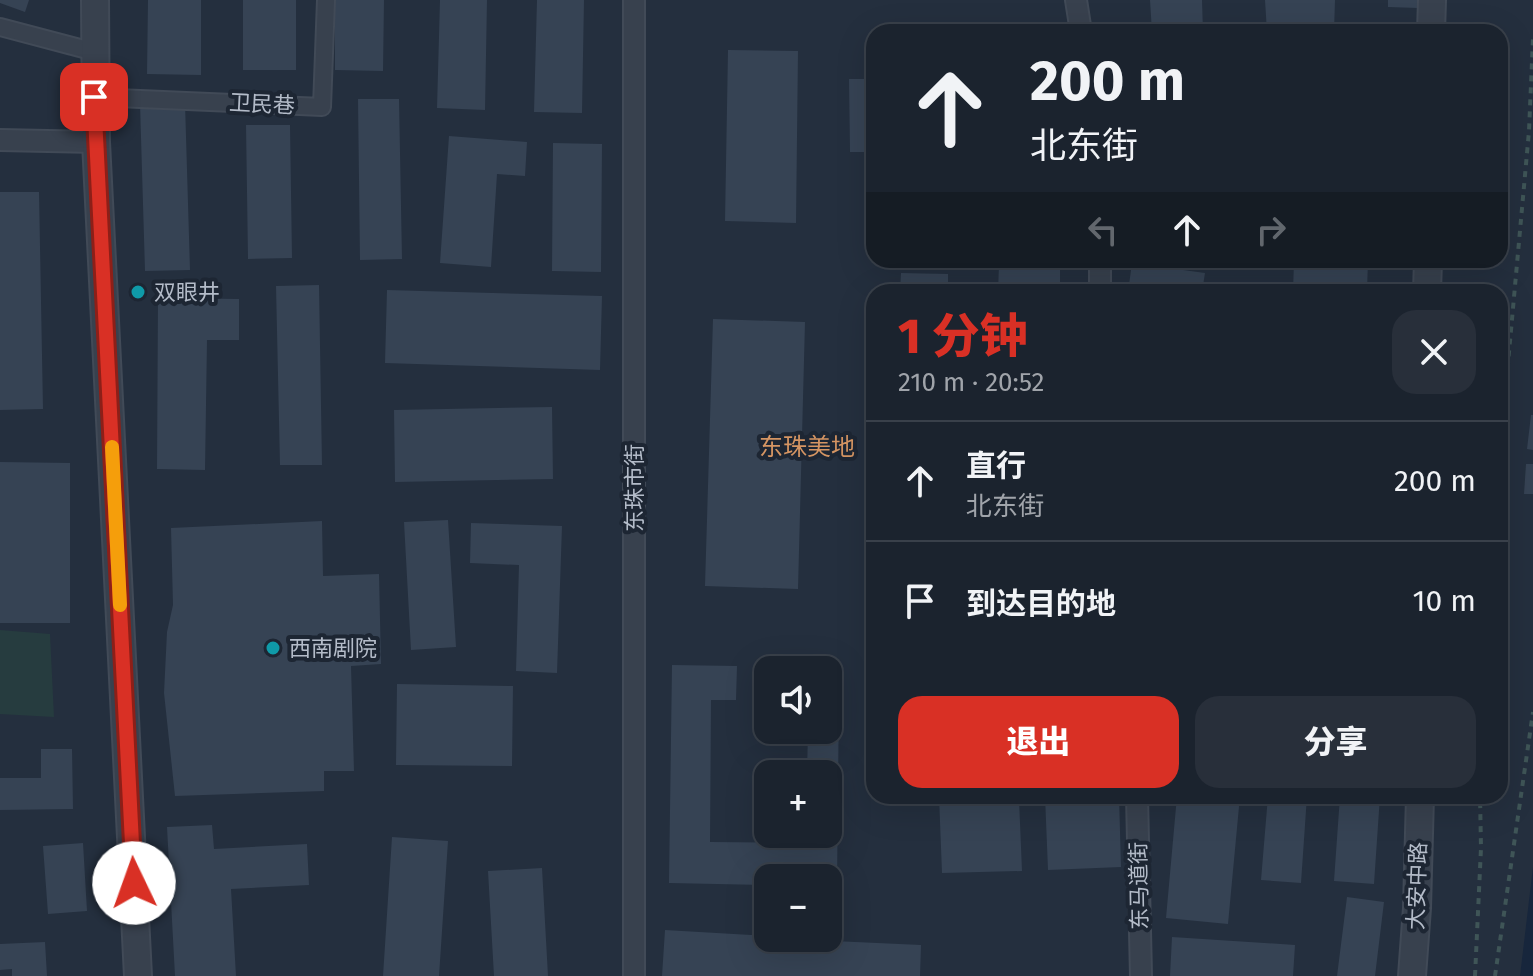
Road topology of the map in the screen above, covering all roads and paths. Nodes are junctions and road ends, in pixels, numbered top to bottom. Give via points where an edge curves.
1 (95, 0) edge
2 (326, 0) edge
3 (634, 0) edge
4 (1076, 0) edge
5 (1432, 0) edge
6 (1080, 24) edge
7 (1431, 24) edge
8 (0, 27) edge
9 (1533, 38) edge
10 (95, 52) junction
11 (94, 97) junction
12 (0, 140) edge
13 (96, 142) junction
14 (1508, 363) edge
15 (1533, 712) edge
16 (1137, 804) edge
17 (1420, 804) edge
18 (1480, 804) edge
19 (138, 976) edge
20 (634, 976) edge
21 (1141, 976) edge
22 (1412, 976) edge
23 (1475, 976) edge
24 (1495, 976) edge

1 - 10 street
2 - 11 street, 卫民巷 via 322,107
3 - 20 street, 东珠市街
4 - 6 street
5 - 7 street
8 - 10 street
9 - 14 path
10 - 11 street
11 - 13 street
12 - 13 street
13 - 19 street
15 - 24 path
16 - 21 street, 东马道街
17 - 22 street, 大安中路
18 - 23 path

